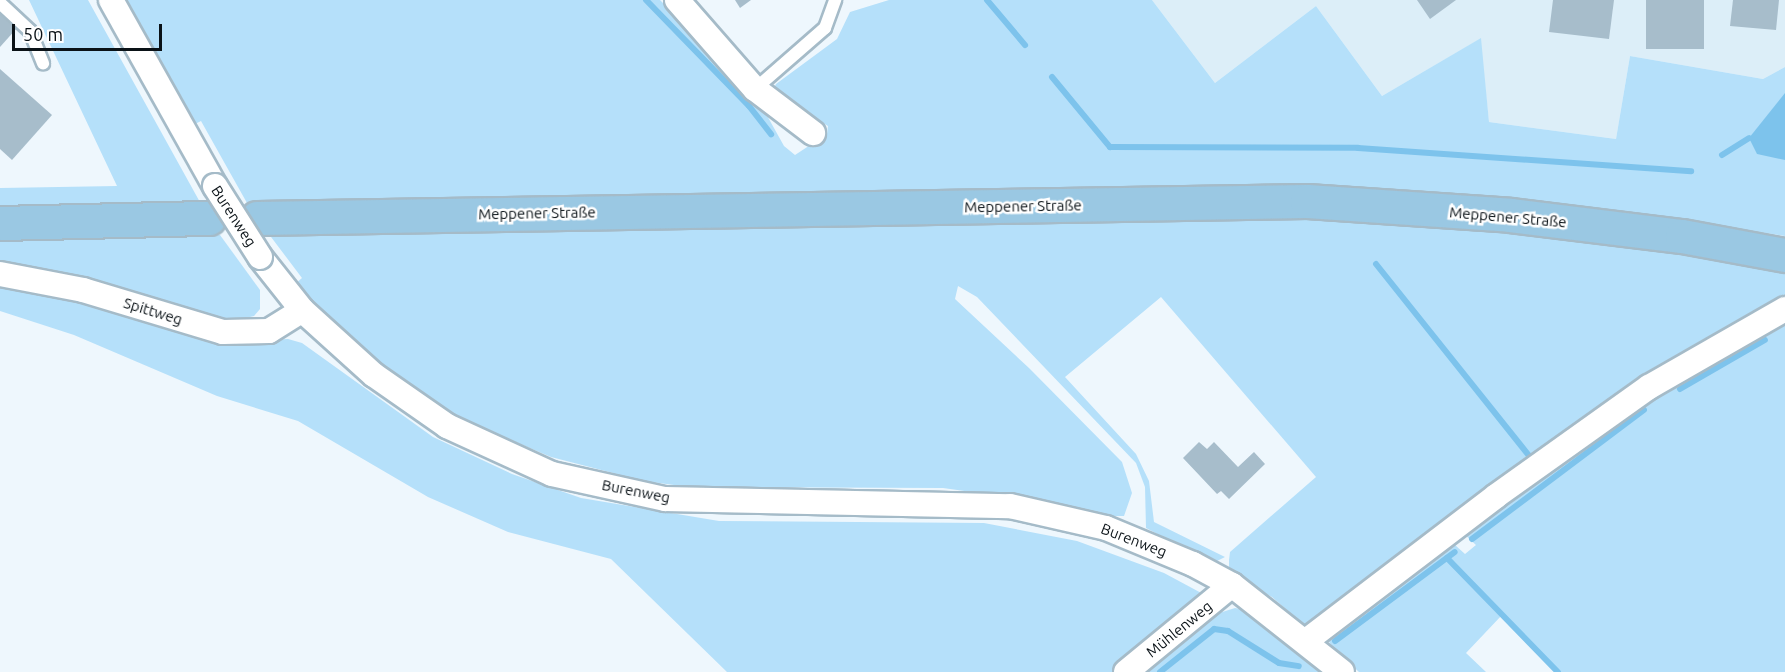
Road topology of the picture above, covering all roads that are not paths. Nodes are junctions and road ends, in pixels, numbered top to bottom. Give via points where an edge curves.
1 (111, 0) edge
2 (677, 0) edge
3 (835, 0) edge
4 (0, 3) edge
5 (43, 64) dead end
6 (754, 89) junction
7 (813, 134) dead end
8 (212, 202) junction
9 (257, 218) dead end
10 (0, 223) edge
11 (1785, 255) edge
12 (0, 274) edge
13 (1785, 309) edge
14 (302, 310) junction
15 (1232, 585) junction
16 (1306, 641) junction
17 (1126, 672) edge
18 (1342, 672) edge

1 - 8 street, Burenweg
2 - 6 street
3 - 6 lane via 825,28
4 - 5 lane via 30,31
6 - 7 street
8 - 10 main road
8 - 14 street, Burenweg, bridge
9 - 11 main road, Meppener Straße via 1307,201 1510,215 1682,236
12 - 14 street, Spittweg via 83,290 223,332 269,331
13 - 16 street via 1649,387 1496,496
14 - 15 street, Burenweg via 374,375 447,426 552,474 665,499 1010,506 1106,528 1193,564
15 - 16 street, Burenweg
15 - 17 street, Mühlenweg
16 - 18 street, Burenweg

